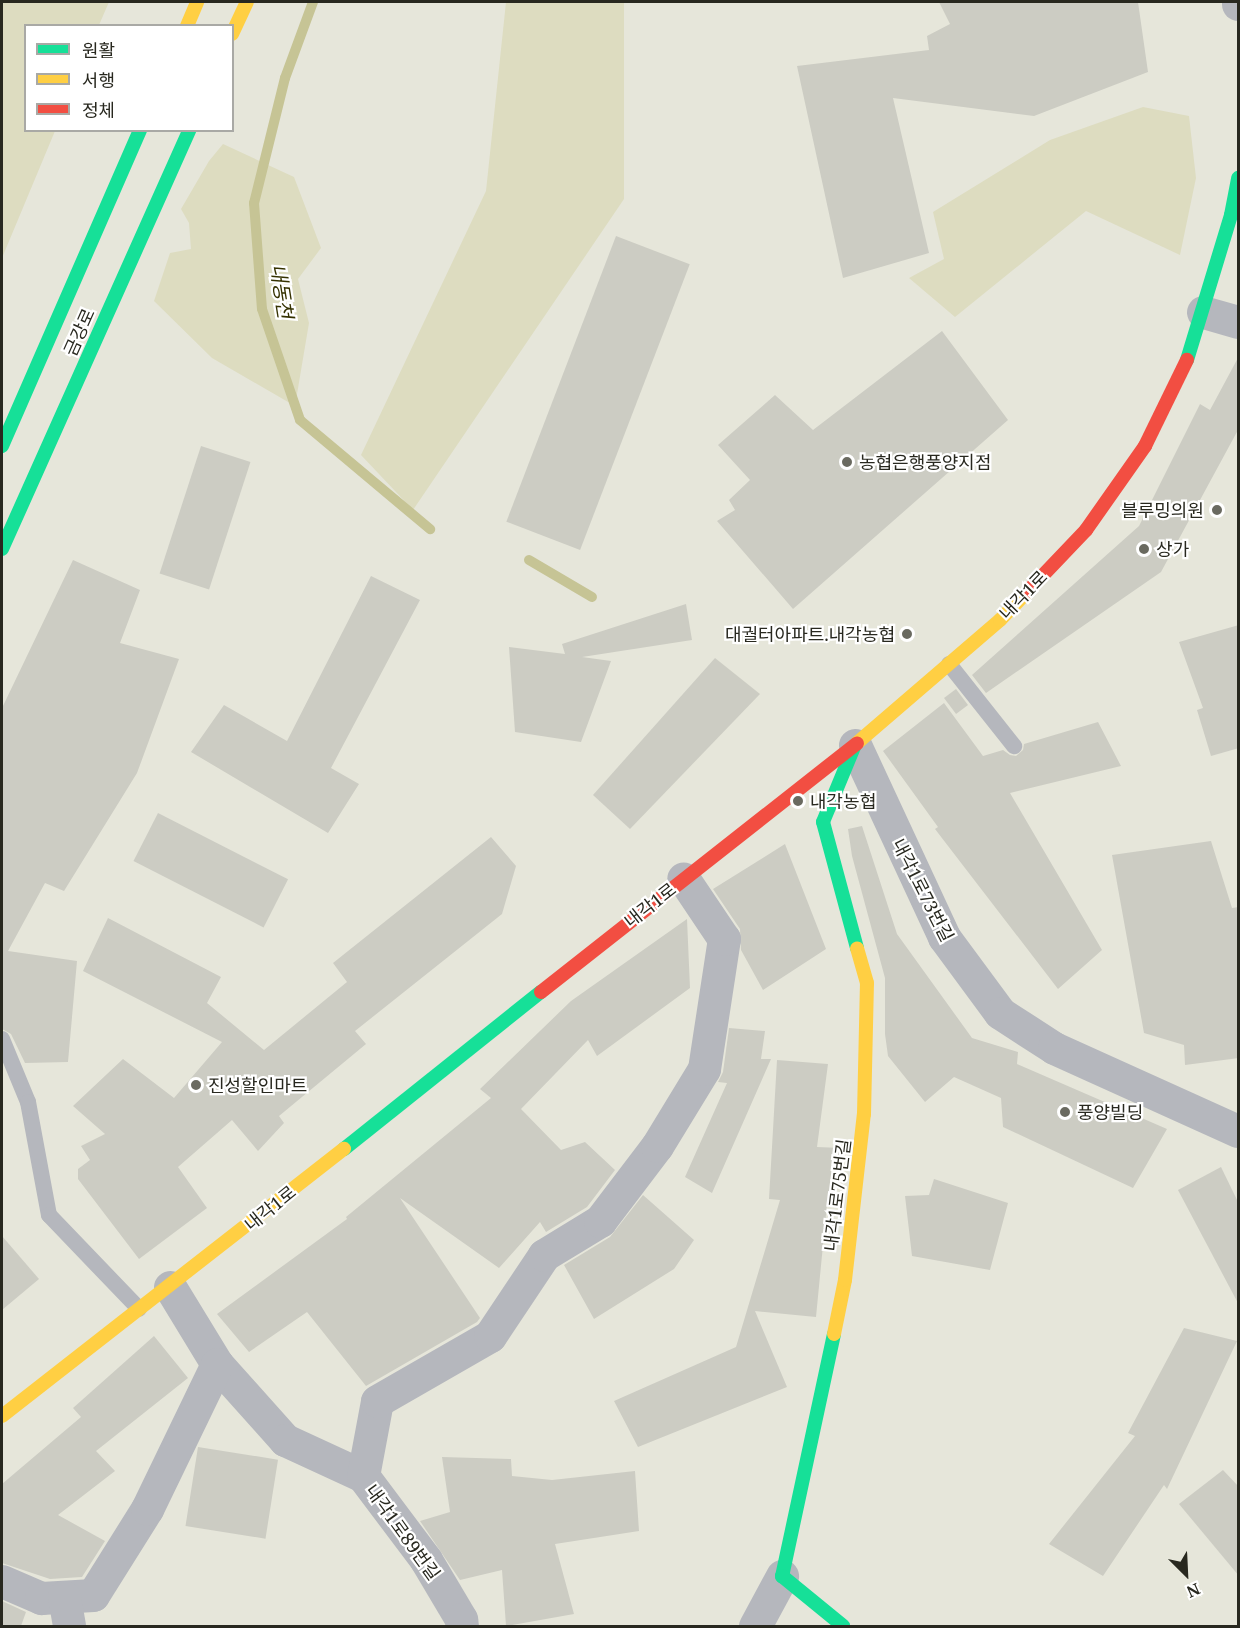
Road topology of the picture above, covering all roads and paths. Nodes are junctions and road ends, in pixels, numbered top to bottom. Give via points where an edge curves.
1 (197, 2) edge
2 (247, 2) edge
3 (188, 24) edge
4 (234, 30) edge
5 (139, 132) edge
6 (188, 132) edge
7 (1239, 178) edge
8 (1203, 312) junction
9 (1239, 321) edge
10 (2, 446) edge
11 (2, 549) edge
12 (949, 664) junction
13 (855, 745) junction
14 (1014, 746) dead end
15 (684, 878) junction
16 (2, 1039) edge
17 (1239, 1131) edge
18 (170, 1287) junction
19 (139, 1310) junction
20 (217, 1364) junction
21 (2, 1416) edge
22 (363, 1476) junction
23 (782, 1576) junction
24 (2, 1581) edge
25 (67, 1612) edge
26 (462, 1626) edge
27 (755, 1626) edge
28 (843, 1626) edge

1 - 3 street
2 - 4 street
5 - 10 street, 금강로
6 - 11 street, 금강로
7 - 8 street, 내각1로
8 - 9 street
8 - 12 street, 내각1로 via 1186,364 1145,446 1086,530 1000,620
12 - 13 street, 내각1로
12 - 14 lane
13 - 15 street, 내각1로
13 - 17 street, 내각1로73번길 via 944,937 1000,1013 1054,1048
13 - 23 street, 내각1로75번길 via 823,822 867,983 864,1114 845,1280
15 - 18 street, 내각1로
15 - 22 street via 724,939 705,1069 657,1146 600,1221 544,1255 490,1336 377,1401
16 - 19 lane via 28,1102 49,1215
18 - 19 street, 내각1로
18 - 20 street, 내각1로89번길
19 - 21 street, 내각1로
20 - 22 street, 내각1로89번길 via 285,1440
20 - 25 street via 147,1509 93,1596
22 - 26 street, 내각1로89번길 via 426,1560
23 - 27 street
23 - 28 street
24 - 25 street

